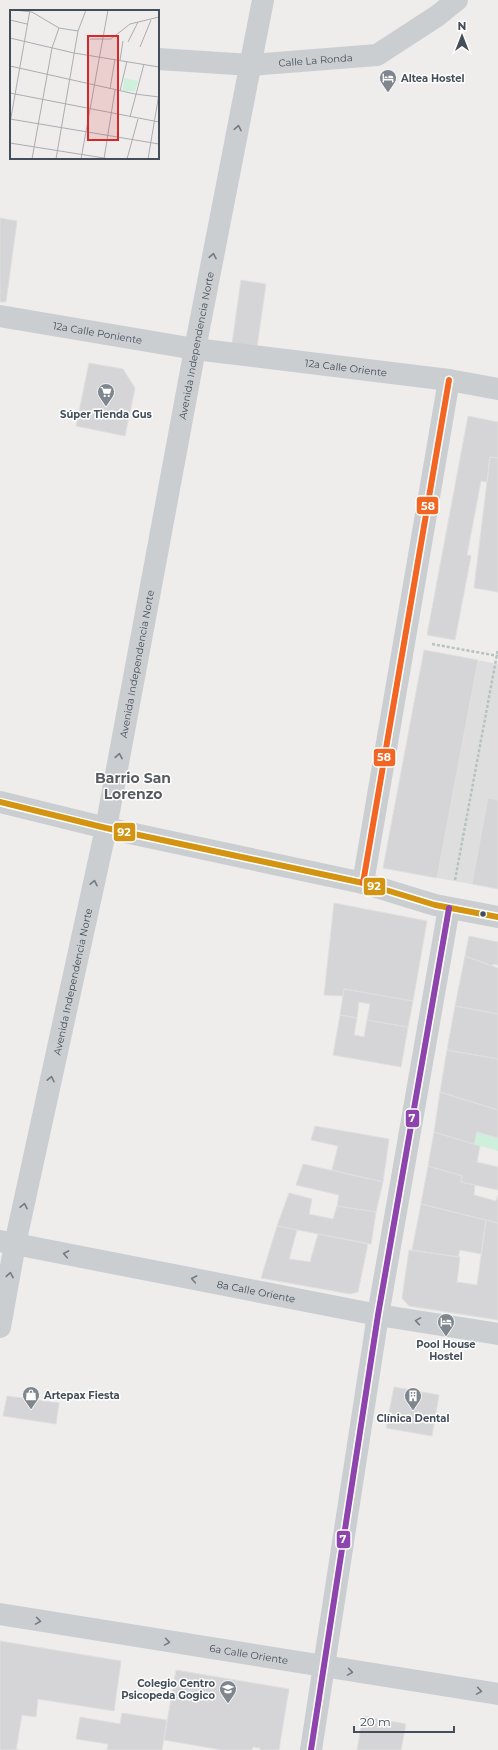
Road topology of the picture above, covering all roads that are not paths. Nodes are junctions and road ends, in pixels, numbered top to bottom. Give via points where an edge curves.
1 (263, 0) edge
2 (457, 0) edge
3 (159, 59) edge
4 (251, 65) junction
5 (0, 316) edge
6 (194, 349) junction
7 (449, 380) junction
8 (498, 389) edge
9 (0, 802) edge
10 (106, 828) junction
11 (362, 883) junction
12 (450, 908) junction
13 (498, 917) edge
14 (8, 1242) edge
15 (378, 1315) junction
16 (0, 1327) edge
17 (498, 1334) edge
18 (0, 1614) edge
19 (325, 1668) junction
20 (498, 1694) edge
21 (311, 1750) edge

1 - 4 street, Avenida Independencia Norte
2 - 4 street, Calle La Ronda via 377,55
3 - 4 street, Calle La Ronda
6 -> 4 street, Avenida Independencia Norte
5 - 6 street, 12a Calle Poniente
6 - 7 street, 12a Calle Oriente
10 -> 6 street, Avenida Independencia Norte
7 - 8 street, 12a Calle Oriente
7 - 11 street
9 - 10 street
10 - 11 street
14 -> 10 street, Avenida Independencia Norte
11 - 12 street
12 - 13 street
12 - 15 street
15 -> 14 street, 8a Calle Oriente
16 -> 14 street, Avenida Independencia Norte
17 -> 15 street, 8a Calle Oriente
15 - 19 street
18 -> 19 street, 6a Calle Oriente
19 -> 20 street, 6a Calle Oriente
19 - 21 street

